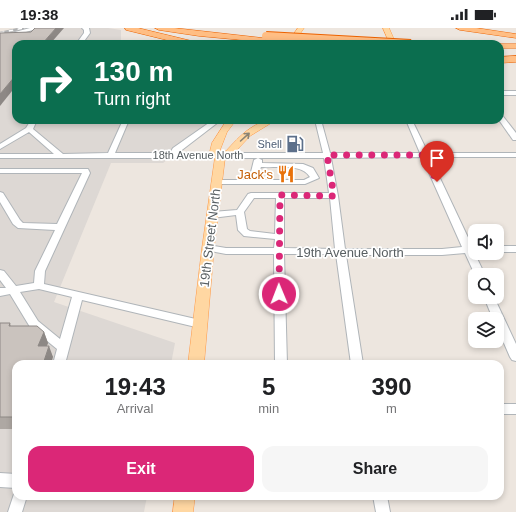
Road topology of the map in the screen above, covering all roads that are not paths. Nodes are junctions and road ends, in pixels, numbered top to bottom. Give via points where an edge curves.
1 (36, 28) edge
2 (85, 28) edge
3 (129, 28) edge
4 (159, 28) edge
5 (195, 28) edge
6 (301, 28) edge
7 (386, 28) edge
8 (460, 28) edge
9 (516, 36) edge
10 (0, 38) edge
11 (265, 38) junction
12 (82, 40) edge
13 (177, 40) edge
14 (282, 40) edge
15 (293, 40) edge
16 (313, 40) edge
17 (391, 40) edge
18 (504, 46) edge
19 (516, 46) edge
20 (504, 51) edge
21 (516, 51) edge
22 (516, 59) edge
23 (504, 60) edge
24 (504, 93) edge
25 (516, 93) edge
26 (504, 122) edge
27 (32, 124) edge
28 (124, 124) edge
29 (212, 124) edge
30 (229, 124) edge
31 (265, 124) edge
32 (319, 124) edge
33 (411, 124) edge
34 (29, 129) junction
35 (516, 138) edge
36 (0, 147) edge
37 (60, 155) junction
38 (111, 155) junction
39 (173, 155) junction
40 (258, 155) junction
41 (327, 155) junction
42 (425, 155) junction
43 (0, 156) edge
44 (220, 156) junction
45 (516, 156) edge
46 (257, 165) junction
47 (0, 171) edge
48 (315, 178) junction
49 (331, 179) junction
50 (217, 182) junction
51 (248, 182) junction
52 (0, 195) edge
53 (280, 195) junction
54 (334, 196) junction
55 (240, 212) junction
56 (212, 215) junction
57 (60, 227) junction
58 (280, 237) junction
59 (468, 241) edge
60 (208, 248) junction
61 (468, 249) edge
62 (504, 249) edge
63 (516, 249) edge
64 (280, 251) junction
65 (341, 252) junction
66 (0, 273) edge
67 (39, 286) junction
68 (14, 290) junction
69 (0, 292) edge
70 (78, 295) junction
71 (492, 304) edge
72 (200, 324) junction
73 (64, 347) junction
74 (516, 357) edge
75 (60, 360) edge
76 (196, 360) edge
77 (281, 360) edge
78 (356, 360) edge
79 (516, 408) edge
80 (504, 409) edge
81 (0, 480) edge
82 (12, 481) edge
83 (19, 500) edge
84 (184, 500) edge
85 (381, 500) edge
86 (15, 512) edge
87 (183, 512) edge
88 (383, 512) edge

1 - 10 street
2 - 12 street via 87,32
3 - 13 highway
4 - 11 highway via 199,34
5 - 11 highway
6 - 15 main road
7 - 17 main road
8 - 9 highway
11 - 14 highway
11 - 16 highway, bridge
18 - 19 highway
20 - 21 highway
22 - 23 highway
24 - 25 street
26 - 35 street
27 - 34 street
28 - 38 street
29 - 39 street via 176,150
30 - 44 main road, 19th Street North via 217,143 215,151
44 -> 31 main road via 229,153 247,134
32 - 41 street
33 - 42 street
34 - 36 street
34 - 37 street
37 - 38 street, 18th Avenue North
37 - 43 street, 18th Avenue North
38 - 39 street, 18th Avenue North
39 - 44 street, 18th Avenue North
40 - 41 street, 18th Avenue North
40 - 44 street, 18th Avenue North
40 - 46 street
41 - 42 street, 18th Avenue North
41 - 49 street
42 - 45 street, 18th Avenue North
42 - 59 street
44 - 50 main road, 19th Street North
46 - 48 street via 300,166 310,170
46 - 51 street via 252,179
47 - 57 street via 85,171
48 - 49 street
48 - 51 street via 305,182
49 - 54 street
50 - 51 street
50 - 56 main road, 19th Street North
52 - 57 street via 21,226
53 - 54 street
53 - 55 street via 251,196
53 - 58 street
54 - 65 street
55 - 56 street
55 - 58 street via 243,230 247,234
56 - 60 main road, 19th Street North
57 - 67 street via 40,271
58 - 64 street
60 - 64 street, 19th Avenue North via 226,251
60 - 72 main road, 19th Street North
61 - 65 street, 19th Avenue North via 446,252
62 - 63 street
64 - 65 street, 19th Avenue North
64 - 77 street
65 - 78 street
66 - 68 street
67 - 68 street
67 - 70 street
68 - 69 street
68 - 73 street via 34,324
70 - 72 street
70 - 73 street
71 - 74 street
72 - 76 main road, 19th Street North
73 - 75 street
79 - 80 street
81 - 82 street
83 - 86 street
84 - 87 main road
85 - 88 street

